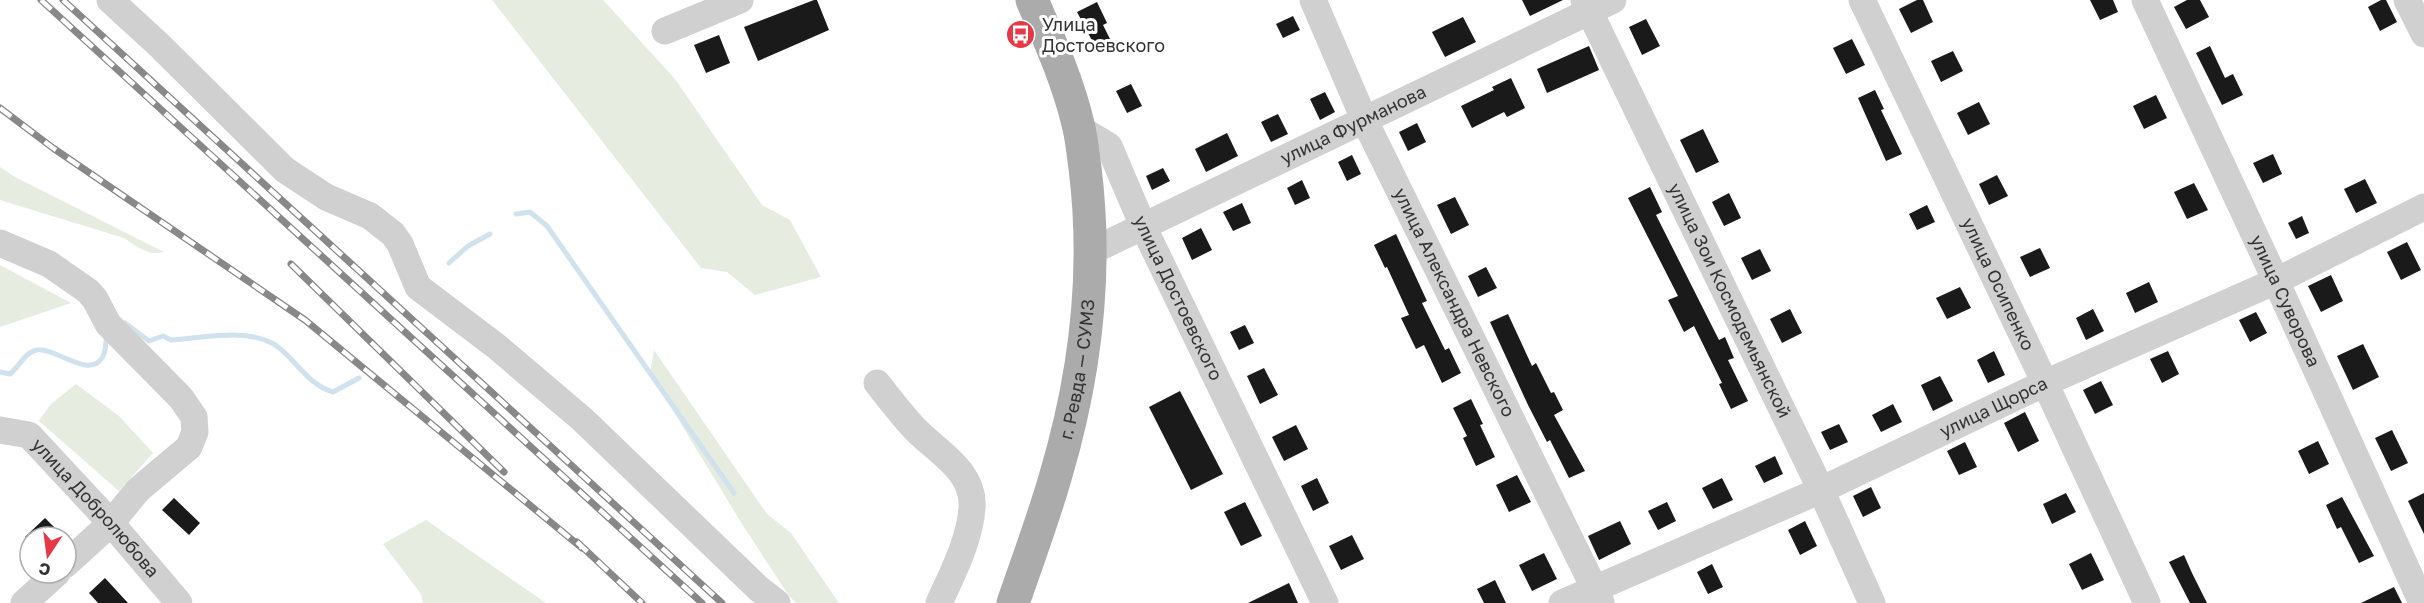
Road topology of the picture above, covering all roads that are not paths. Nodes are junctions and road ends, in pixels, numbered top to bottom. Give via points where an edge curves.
1 (110, 0) edge
2 (740, 0) edge
3 (1032, 0) edge
4 (1313, 0) edge
5 (1862, 0) edge
6 (2145, 0) edge
7 (2407, 0) edge
8 (1596, 4) edge
9 (665, 31) dead end
10 (2424, 34) edge
11 (1364, 119) junction
12 (1080, 128) junction
13 (2424, 207) edge
14 (1143, 226) junction
15 (0, 243) edge
16 (1092, 251) junction
17 (2276, 280) junction
18 (876, 383) dead end
19 (2045, 383) junction
20 (0, 430) edge
21 (1821, 490) junction
22 (111, 523) junction
23 (78, 553) edge
24 (44, 585) edge
25 (1597, 595) edge
26 (24, 603) edge
27 (179, 603) edge
28 (777, 603) edge
29 (939, 603) edge
30 (1013, 603) edge
31 (1325, 603) edge
32 (1562, 603) edge
33 (1872, 603) edge
34 (2147, 603) edge
35 (2422, 603) edge

1 - 28 street via 285,170 326,197 370,216 393,234 418,287 582,419
2 - 9 street
3 - 12 main road
4 - 11 street, улица Александра Невского
5 - 19 street, улица Осипенко
6 - 17 street, улица Суворова
7 - 10 street
8 - 11 street, улица Фурманова
8 - 21 street, улица Зои Космодемьянской
11 - 14 street, улица Фурманова
11 - 25 street, улица Александра Невского
12 - 14 street, улица Достоевского via 1109,146
12 - 16 main road, г. Ревда — СУМЗ
13 - 17 street, улица Щорса
14 - 16 street, улица Фурманова
14 - 31 street, улица Достоевского
15 - 22 street via 49,264 88,291 108,324 181,398 194,417 195,432 189,447 138,490
16 - 30 main road, г. Ревда — СУМЗ via 1089,310 1076,391 1056,478
17 - 19 street, улица Щорса
17 - 35 street, улица Суворова
18 - 29 street via 916,430 950,459 965,478 971,494 973,506 965,539
19 - 21 street, улица Щорса
19 - 34 street, улица Осипенко
20 - 22 street, улица Добролюбова via 29,435
21 - 25 street, улица Щорса
21 - 33 street, улица Зои Космодемьянской
22 - 23 street
22 - 27 street, улица Добролюбова
24 - 26 street
25 - 32 street, улица Щорса

